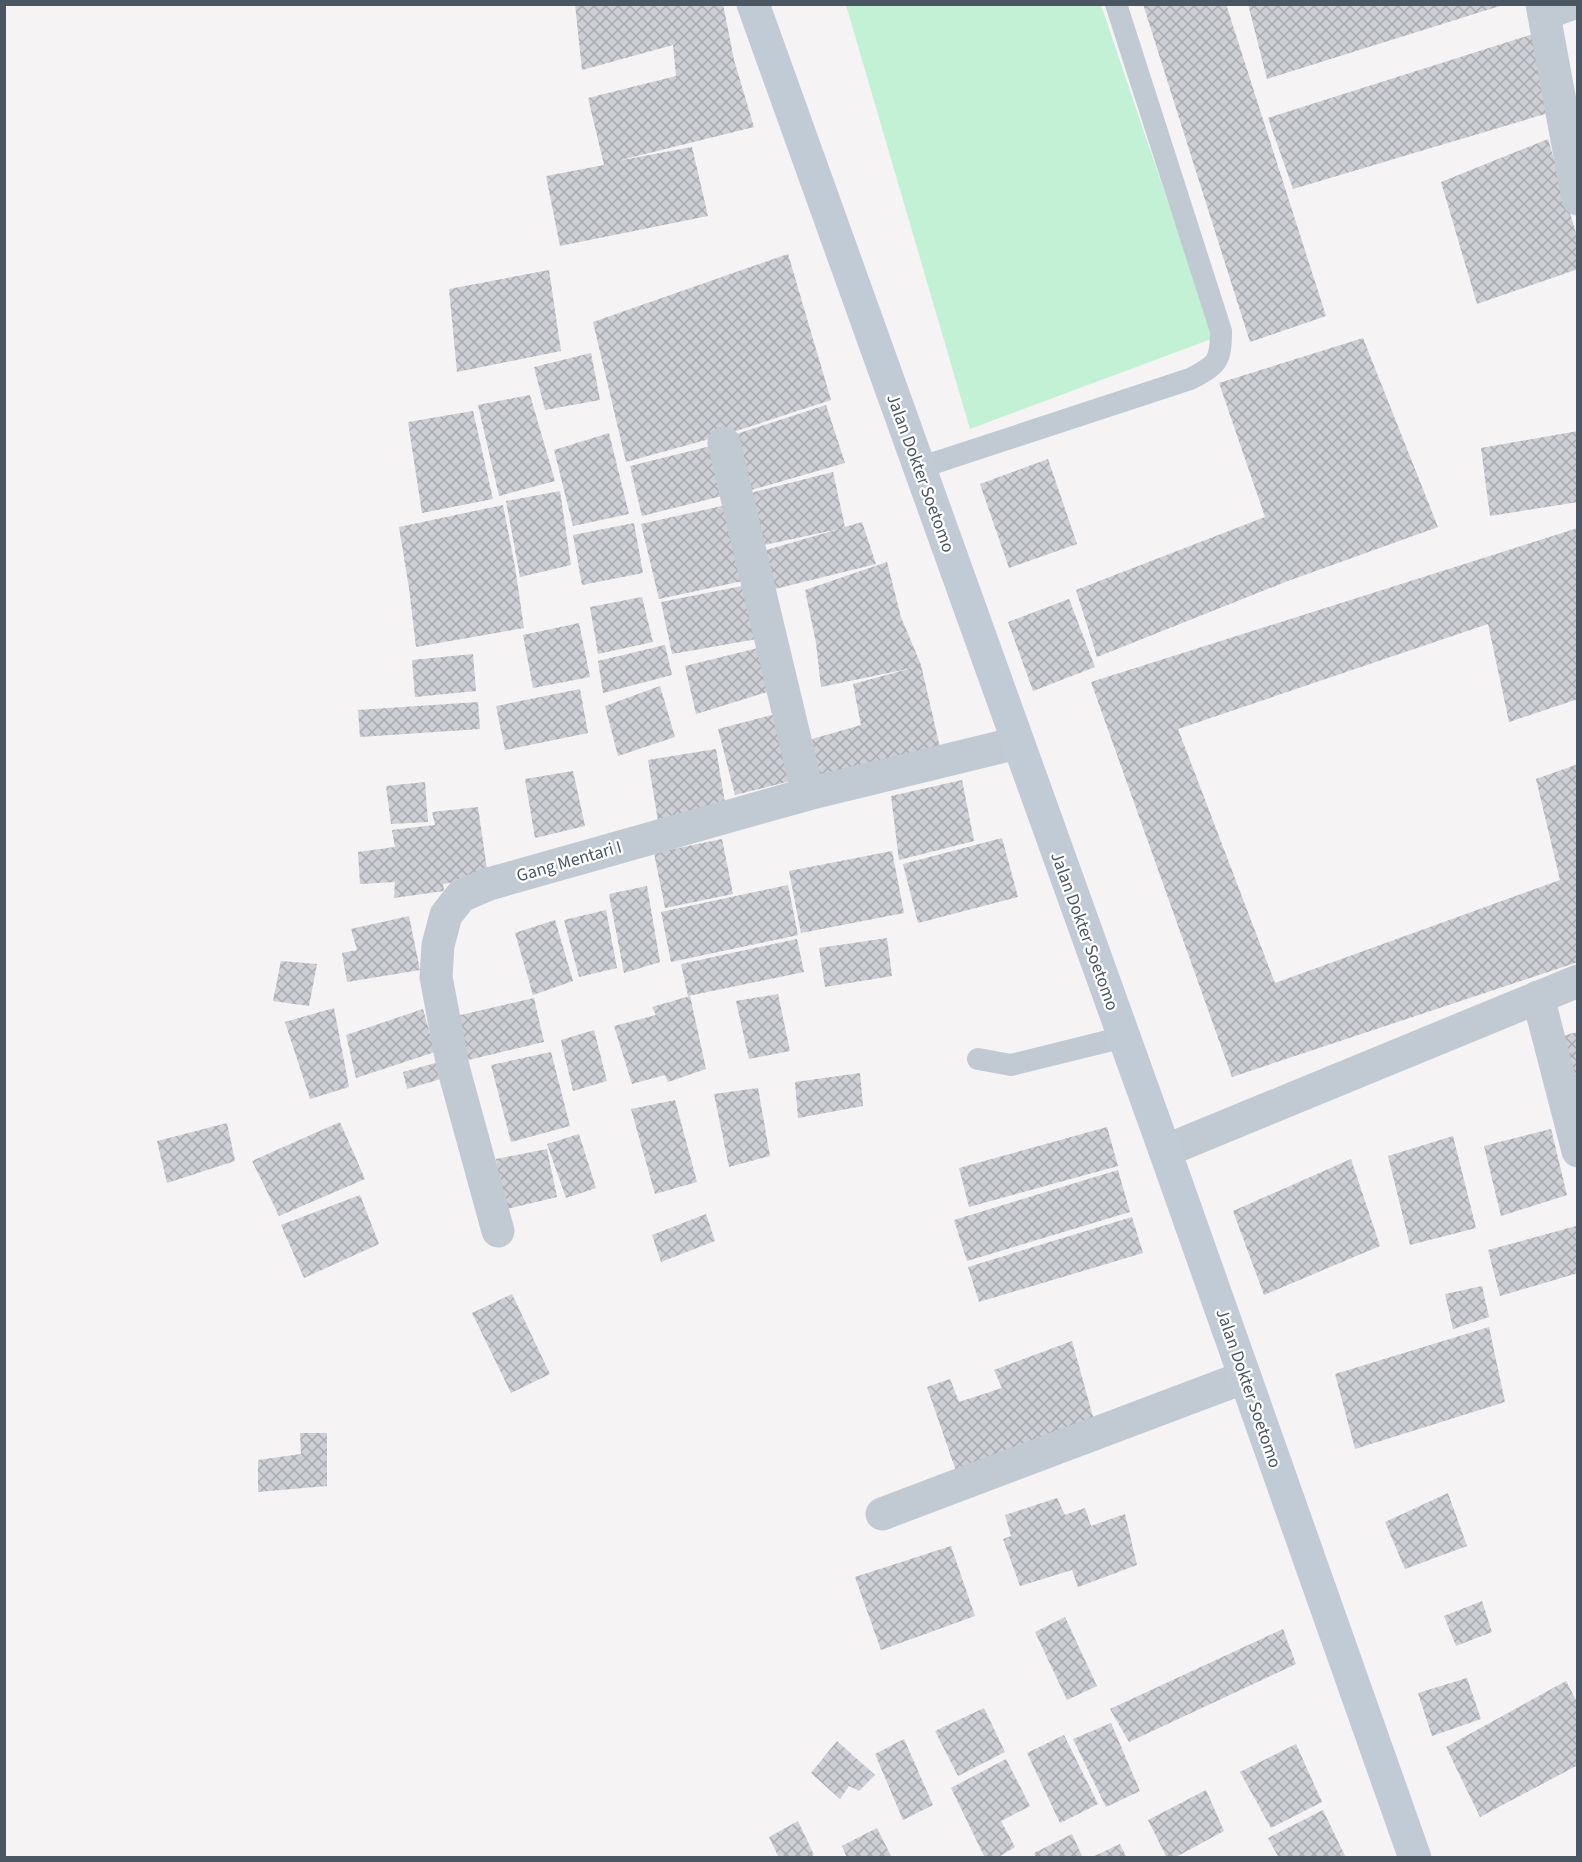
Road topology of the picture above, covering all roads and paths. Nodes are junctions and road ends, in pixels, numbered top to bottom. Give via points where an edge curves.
1 (753, 4) edge
2 (1116, 4) edge
3 (1552, 8) edge
4 (1578, 200) edge
5 (724, 443) dead end
6 (920, 468) junction
7 (1017, 743) junction
8 (808, 794) junction
9 (1578, 981) edge
10 (1538, 997) junction
11 (1124, 1037) junction
12 (978, 1059) dead end
13 (1165, 1151) junction
14 (1578, 1151) edge
15 (498, 1231) dead end
16 (1245, 1377) junction
17 (882, 1514) dead end
18 (1415, 1857) edge

1 - 6 street, Jalan Dokter Soetomo
2 - 6 lane via 1221,331 1221,352 1211,368 1190,379
3 - 4 street
5 - 8 street
6 - 7 street, Jalan Dokter Soetomo
7 - 8 street, Gang Mentari I
7 - 11 street, Jalan Dokter Soetomo
8 - 15 street, Gang Mentari I via 489,884 461,896 446,915 438,945 436,977 453,1067
9 - 10 street
10 - 13 street
10 - 14 street
11 - 12 lane via 1011,1065
11 - 13 street, Jalan Dokter Soetomo
13 - 16 street, Jalan Dokter Soetomo
16 - 17 street
16 - 18 street, Jalan Dokter Soetomo

